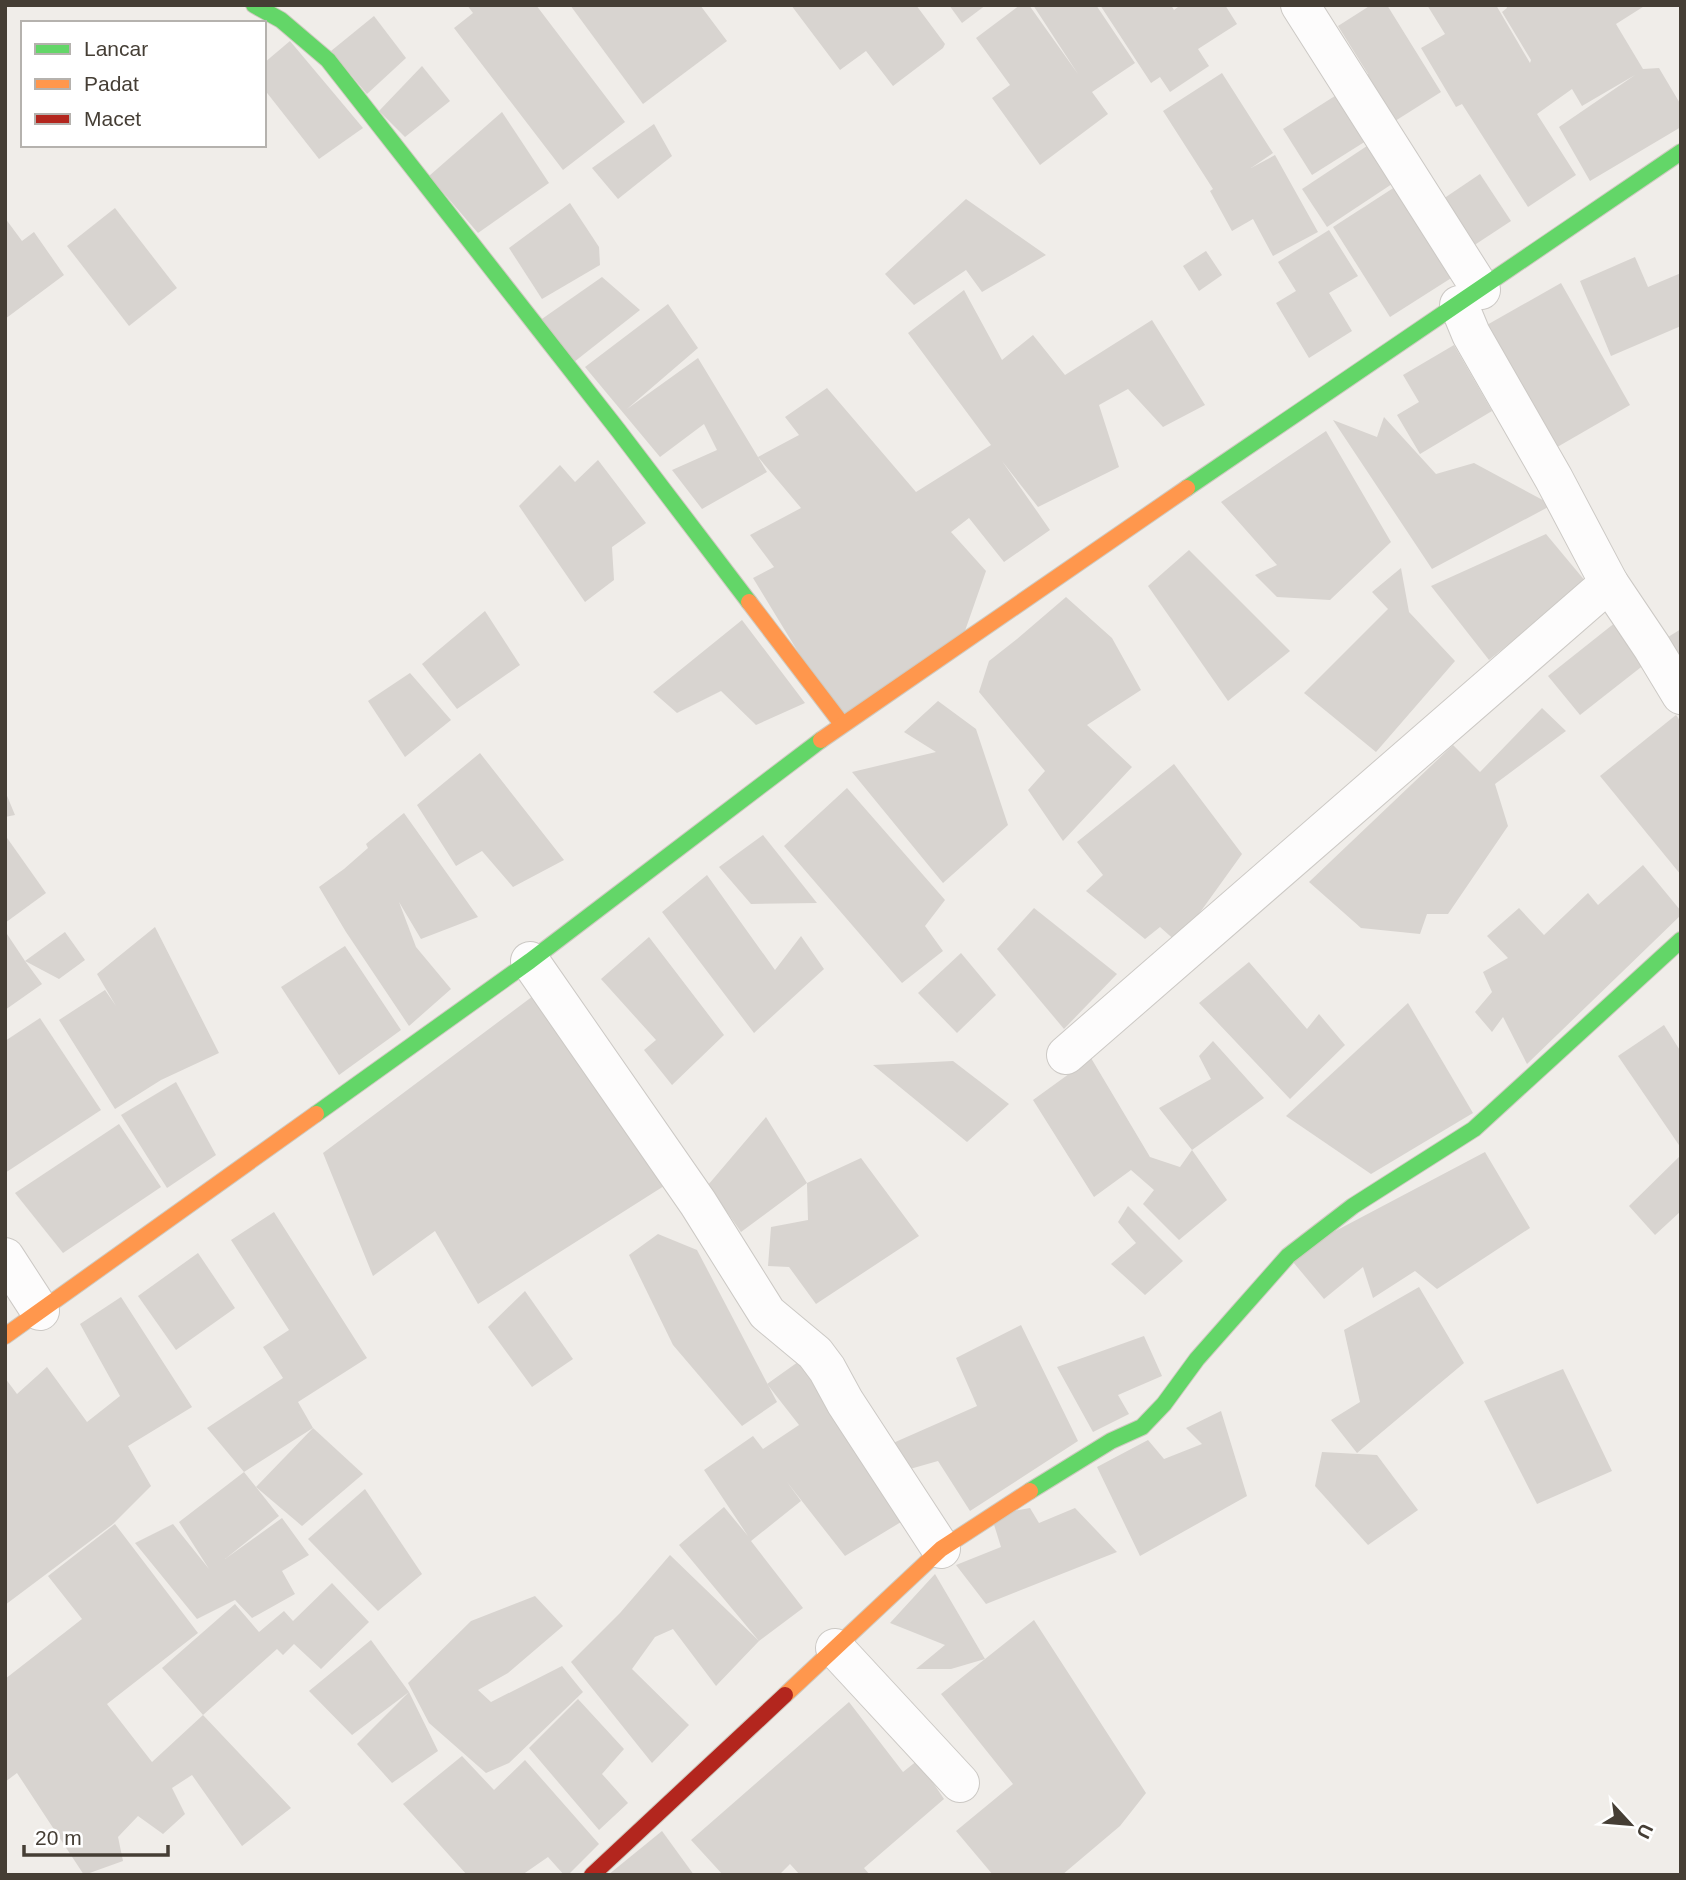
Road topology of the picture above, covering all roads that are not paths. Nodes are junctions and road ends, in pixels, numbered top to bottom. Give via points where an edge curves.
1 (254, 5) edge
2 (1300, 5) edge
3 (1681, 152) edge
4 (1470, 297) junction
5 (1609, 583) junction
6 (1681, 695) edge
7 (842, 724) junction
8 (1681, 940) edge
9 (530, 961) junction
10 (1066, 1055) dead end
11 (5, 1257) edge
12 (40, 1311) junction
13 (5, 1336) edge
14 (941, 1549) junction
15 (835, 1648) junction
16 (960, 1783) dead end
17 (592, 1875) edge

1 - 7 street via 281,20 328,61
2 - 4 street
3 - 4 street
4 - 5 street via 1471,334
4 - 7 street
5 - 6 street
5 - 10 street
7 - 9 street
8 - 14 street via 1474,1129 1353,1206 1288,1256 1142,1427 1111,1441
9 - 12 street
9 - 14 street via 698,1203 767,1313 815,1353 827,1369
11 - 12 street
12 - 13 street
14 - 15 street
15 - 16 street
15 - 17 street

